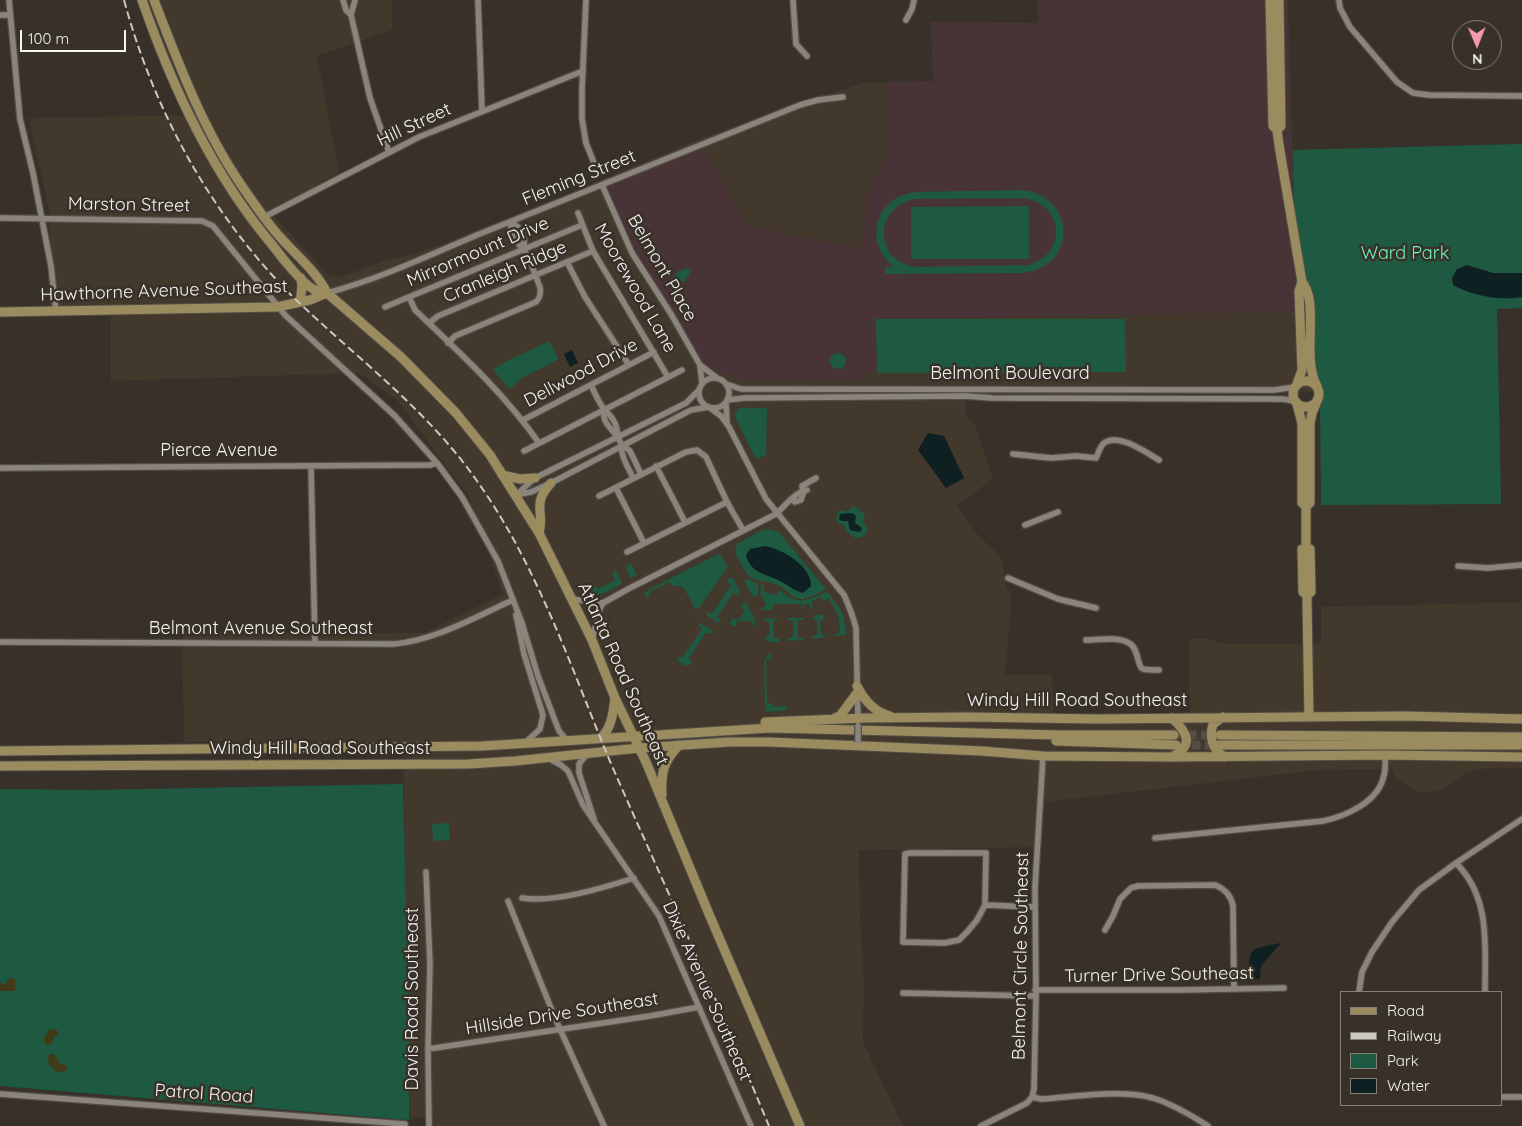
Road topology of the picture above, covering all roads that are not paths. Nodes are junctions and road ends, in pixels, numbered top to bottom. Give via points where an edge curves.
1 (9, 0) edge
2 (142, 0) edge
3 (154, 0) edge
4 (343, 0) edge
5 (355, 0) edge
6 (478, 0) edge
7 (586, 0) edge
8 (793, 0) edge
9 (914, 0) edge
10 (1270, 0) edge
11 (1279, 0) edge
12 (1339, 0) edge
13 (10, 14) junction
14 (0, 15) edge
15 (351, 15) junction
16 (906, 20) dead end
17 (807, 56) dead end
18 (583, 71) junction
19 (1522, 96) edge
20 (843, 97) dead end
21 (482, 111) junction
22 (1278, 130) junction
23 (388, 152) junction
24 (598, 173) dead end
25 (602, 185) junction
26 (578, 214) dead end
27 (264, 217) junction
28 (0, 218) edge
29 (41, 218) junction
30 (511, 222) junction
31 (582, 225) junction
32 (523, 250) junction
33 (594, 251) junction
34 (567, 262) junction
35 (534, 275) junction
36 (301, 278) junction
37 (1302, 282) junction
38 (328, 293) junction
39 (410, 297) junction
40 (300, 302) junction
41 (278, 307) junction
42 (386, 307) dead end
43 (56, 311) junction
44 (0, 312) edge
45 (429, 323) junction
46 (448, 343) junction
47 (654, 352) junction
48 (700, 365) junction
49 (629, 366) junction
50 (682, 370) dead end
51 (668, 377) junction
52 (717, 378) junction
53 (726, 384) junction
54 (591, 385) junction
55 (1296, 386) junction
56 (1317, 386) junction
57 (701, 387) junction
58 (727, 401) junction
59 (1296, 402) junction
60 (1316, 404) junction
61 (710, 407) junction
62 (604, 410) junction
63 (523, 420) junction
64 (729, 427) junction
65 (618, 437) junction
66 (539, 444) junction
67 (622, 445) junction
68 (524, 451) dead end
69 (1012, 454) dead end
70 (1159, 460) dead end
71 (437, 463) junction
72 (311, 466) junction
73 (656, 466) junction
74 (0, 468) edge
75 (641, 474) junction
76 (502, 475) junction
77 (536, 478) junction
78 (633, 478) junction
79 (816, 478) dead end
80 (551, 483) junction
81 (616, 488) junction
82 (515, 495) junction
83 (599, 496) dead end
84 (727, 502) junction
85 (1306, 506) junction
86 (1058, 512) dead end
87 (776, 514) junction
88 (685, 522) junction
89 (1025, 525) dead end
90 (743, 530) junction
91 (538, 533) junction
92 (644, 543) junction
93 (627, 552) dead end
94 (1522, 565) edge
95 (1458, 566) dead end
96 (1008, 578) dead end
97 (572, 598) junction
98 (513, 600) junction
99 (604, 603) junction
100 (1096, 608) dead end
101 (592, 640) junction
102 (1086, 640) dead end
103 (0, 642) edge
104 (315, 644) junction
105 (1159, 670) dead end
106 (857, 689) junction
107 (615, 698) junction
108 (1223, 717) junction
109 (1309, 717) junction
110 (895, 718) junction
111 (1172, 718) junction
112 (831, 719) junction
113 (1522, 719) edge
114 (858, 722) junction
115 (1174, 735) tunnel mouth
116 (1220, 735) tunnel mouth
117 (633, 736) junction
118 (1522, 737) edge
119 (600, 738) junction
120 (568, 741) junction
121 (858, 744) junction
122 (522, 745) junction
123 (679, 745) junction
124 (1176, 745) tunnel mouth
125 (1220, 745) tunnel mouth
126 (1522, 745) edge
127 (639, 748) junction
128 (0, 751) edge
129 (587, 753) junction
130 (1385, 755) junction
131 (1043, 756) junction
132 (1225, 756) junction
133 (1522, 757) edge
134 (547, 758) junction
135 (1172, 758) junction
136 (0, 766) edge
137 (662, 800) junction
138 (1522, 820) edge
139 (596, 824) junction
140 (1155, 838) dead end
141 (1456, 863) junction
142 (426, 872) dead end
143 (634, 878) junction
144 (522, 898) dead end
145 (508, 902) dead end
146 (985, 904) junction
147 (1034, 908) junction
148 (1104, 930) dead end
149 (1284, 988) dead end
150 (1234, 989) junction
151 (1360, 991) edge
152 (1485, 991) edge
153 (902, 993) dead end
154 (1035, 993) junction
155 (699, 1007) junction
156 (560, 1029) junction
157 (428, 1049) junction
158 (0, 1094) edge
159 (1032, 1097) junction
160 (1502, 1097) edge
161 (1522, 1097) edge
162 (406, 1124) dead end
163 (429, 1126) edge
164 (604, 1126) edge
165 (751, 1126) edge
166 (800, 1126) edge
167 (981, 1126) edge
168 (1208, 1126) edge

1 - 13 street
2 - 36 main road, Atlanta Road Southeast via 171,77 222,176 254,224
3 - 27 main road, Atlanta Road Southeast via 201,112 231,168
4 - 15 street
5 - 15 street
6 - 21 street
7 - 18 street
8 - 17 street via 796,44
9 - 16 street
10 - 22 main road via 1273,126
11 - 22 main road via 1281,126
12 - 19 street via 1350,27 1408,91 1421,95
13 - 14 street
13 - 29 street via 20,119
15 - 23 street via 370,98
18 - 21 street, Hill Street
18 - 24 street via 584,132
20 - 25 street, Fleming Street via 800,105
21 - 23 street, Hill Street
22 - 37 main road
23 - 27 street, Hill Street
25 - 30 street, Fleming Street
25 - 48 street, Belmont Place via 632,252
26 - 31 street, Moorewood Lane
27 - 38 main road, Atlanta Road Southeast
28 - 29 street, Marston Street
29 - 41 street, Marston Street via 204,222 213,226
29 - 43 street
30 - 32 street via 518,226 525,243
30 - 38 street, Fleming Street
31 - 32 street, Mirrormount Drive
31 - 33 street, Moorewood Lane
32 - 35 street
32 - 39 street, Mirrormount Drive
33 - 34 street, Cranleigh Ridge
33 - 47 street, Moorewood Lane
34 - 35 street, Cranleigh Ridge
34 - 49 street
35 - 45 street, Cranleigh Ridge via 438,316
35 - 46 street via 540,292 536,302 455,336
36 - 38 main road, Atlanta Road Southeast via 312,288
36 - 40 main road
37 - 55 main road via 1299,290 1302,370
37 - 56 main road via 1307,288 1310,316 1310,370
38 - 40 main road, Hawthorne Avenue Southeast
38 - 76 main road, Atlanta Road Southeast via 401,357 442,399 484,448
39 - 42 street, Mirrormount Drive
39 - 45 street via 415,310
40 - 41 main road, Hawthorne Avenue Southeast
41 - 43 main road, Hawthorne Avenue Southeast
41 - 71 street via 298,329 385,406
43 - 44 main road, Hawthorne Avenue Southeast
45 - 46 street
46 - 63 street via 484,376
47 - 49 street, Dellwood Drive
47 - 51 street, Moorewood Lane
48 - 52 street, Belmont Place
48 - 57 street, Belmont Place
49 - 54 street, Dellwood Drive
50 - 51 street
51 - 62 street
52 - 53 street
52 - 57 street via 708,379
53 - 55 street, Belmont Boulevard via 741,389 1274,390
53 - 58 street via 729,392
54 - 62 street
54 - 63 street, Dellwood Drive
55 - 56 main road via 1308,381
55 - 59 main road via 1293,394
56 - 60 main road via 1320,395
57 - 61 street via 702,402
57 - 65 street via 686,403
58 - 59 street, Belmont Boulevard via 739,398 966,396 1282,399
58 - 61 street via 719,407
58 - 64 street
59 - 60 main road via 1306,408
59 - 85 main road via 1302,423 1302,503
60 - 85 main road via 1310,423 1310,503
61 - 64 street
61 - 67 street via 691,410
62 - 65 street via 610,413 618,428
62 - 66 street
63 - 66 street
64 - 87 street
65 - 67 street
65 - 77 street
66 - 68 street
67 - 75 street via 630,451
67 - 78 street via 622,455
67 - 80 street
69 - 70 street via 1096,458 1102,444 1118,440 1130,443
71 - 72 street, Pierce Avenue
71 - 98 street via 487,540
72 - 74 street, Pierce Avenue
72 - 104 street
73 - 75 street
73 - 84 street via 697,450 706,457
73 - 88 street
75 - 78 street
76 - 77 main road
76 - 82 main road, Atlanta Road Southeast
77 - 82 street
78 - 81 street
79 - 87 street via 802,486 805,491 801,500 795,502 791,499
80 - 82 street
80 - 91 main road via 540,503 541,526
81 - 83 street
81 - 92 street
82 - 91 main road, Atlanta Road Southeast
84 - 88 street
84 - 90 street
85 - 109 main road via 1311,592 1307,595
86 - 89 street
87 - 90 street
87 - 106 street via 844,595 856,628
88 - 92 street
90 - 99 street
91 - 97 main road, Atlanta Road Southeast
92 - 93 street
94 - 95 street
96 - 100 street via 1058,600
97 - 99 street
97 - 101 main road, Atlanta Road Southeast
98 - 104 street, Belmont Avenue Southeast via 410,642
98 - 120 street via 559,731
98 - 122 street via 524,654 543,715 537,734
99 - 101 street
101 - 107 main road, Atlanta Road Southeast
102 - 105 street via 1128,642 1137,653 1142,669
103 - 104 street, Belmont Avenue Southeast
106 - 110 main road via 874,709
106 - 112 main road via 840,716
106 - 114 street
107 - 117 main road, Atlanta Road Southeast
107 - 119 main road via 612,721
108 - 109 main road, Windy Hill Road Southeast
108 - 111 main road, Windy Hill Road Southeast
108 - 132 main road via 1213,724 1211,735 1215,748
109 - 113 main road, Windy Hill Road Southeast
110 - 111 main road, Windy Hill Road Southeast
110 - 114 main road, Windy Hill Road Southeast
111 - 135 main road via 1184,729 1186,740 1182,752
112 - 114 main road, Windy Hill Road Southeast
112 - 117 main road, Windy Hill Road Southeast via 722,725
114 - 121 street, bridge
115 - 117 main road, Windy Hill Road Southeast via 1059,736 770,728
116 - 118 main road
117 - 119 main road, Windy Hill Road Southeast
117 - 127 main road, Atlanta Road Southeast
119 - 120 main road, Windy Hill Road Southeast
120 - 122 main road, Windy Hill Road Southeast
121 - 123 main road, Windy Hill Road Southeast via 729,742
121 - 131 main road, Windy Hill Road Southeast
122 - 128 main road, Windy Hill Road Southeast
123 - 127 main road, Windy Hill Road Southeast
123 - 137 main road via 664,766
124 - 127 main road, Windy Hill Road Southeast via 773,734 692,738
125 - 126 main road
127 - 129 main road, Windy Hill Road Southeast
127 - 137 main road, Atlanta Road Southeast
129 - 134 main road, Windy Hill Road Southeast
129 - 139 street, Dixie Avenue Southeast via 579,764 579,772
130 - 132 main road, Windy Hill Road Southeast
130 - 133 main road, Windy Hill Road Southeast
130 - 140 street via 1384,776 1374,794 1358,808 1338,818
131 - 135 main road, Windy Hill Road Southeast
131 - 147 street, Belmont Circle Southeast
132 - 135 main road, Windy Hill Road Southeast
134 - 136 main road, Windy Hill Road Southeast via 434,764
134 - 139 street, Dixie Avenue Southeast via 568,771 583,805
137 - 166 main road, Atlanta Road Southeast
138 - 141 street
139 - 143 street, Dixie Avenue Southeast
141 - 151 street via 1419,890 1392,922 1362,972
141 - 152 street via 1473,884 1481,903
142 - 157 street, Davis Road Southeast via 430,964
143 - 144 street via 567,895 534,900
143 - 155 street, Dixie Avenue Southeast via 659,916
145 - 156 street
146 - 146 street via 986,853 905,854 903,942 959,940 977,920
146 - 147 street
147 - 154 street, Belmont Circle Southeast
148 - 150 street via 1125,892 1138,886 1214,885 1222,888 1233,906
149 - 150 street, Turner Drive Southeast
150 - 154 street, Turner Drive Southeast
153 - 154 street, Turner Drive Southeast
154 - 159 street, Belmont Circle Southeast
155 - 156 street, Hillside Drive Southeast
155 - 165 street, Dixie Avenue Southeast
156 - 157 street, Hillside Drive Southeast
156 - 164 street
157 - 163 street, Davis Road Southeast
158 - 162 street, Patrol Road
159 - 167 street via 1023,1105
159 - 168 street via 1123,1095 1151,1098
160 - 161 street

